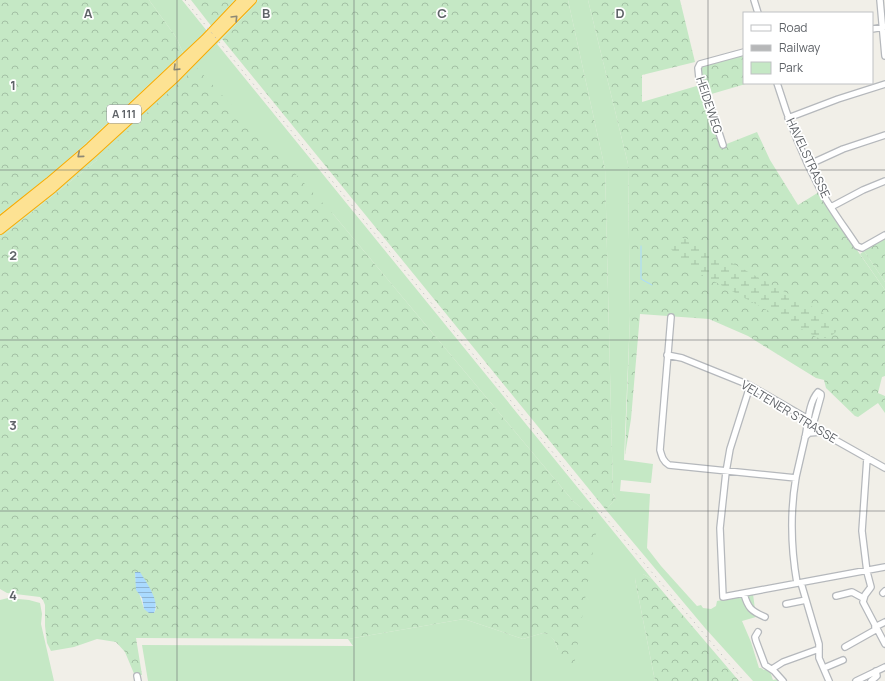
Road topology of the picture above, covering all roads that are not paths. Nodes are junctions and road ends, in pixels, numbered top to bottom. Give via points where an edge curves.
1 (242, 0) edge
2 (252, 0) edge
3 (754, 0) edge
4 (880, 0) edge
5 (758, 12) edge
6 (883, 27) edge
7 (873, 29) edge
8 (743, 52) edge
9 (885, 56) edge
10 (777, 84) edge
11 (885, 84) edge
12 (788, 118) junction
13 (885, 135) edge
14 (723, 145) dead end
15 (808, 165) junction
16 (885, 181) edge
17 (831, 207) junction
18 (0, 221) edge
19 (0, 230) edge
20 (885, 235) edge
21 (671, 317) dead end
22 (667, 355) junction
23 (750, 386) junction
24 (808, 419) junction
25 (813, 424) junction
26 (821, 432) junction
27 (805, 437) junction
28 (868, 458) junction
29 (885, 468) edge
30 (726, 472) junction
31 (796, 478) junction
32 (885, 567) edge
33 (867, 572) junction
34 (799, 584) junction
35 (744, 594) junction
36 (836, 596) dead end
37 (863, 598) junction
38 (806, 600) junction
39 (786, 604) dead end
40 (765, 617) dead end
41 (885, 622) edge
42 (876, 628) junction
43 (758, 632) dead end
44 (885, 644) edge
45 (845, 647) dead end
46 (819, 649) junction
47 (843, 660) dead end
48 (885, 667) edge
49 (824, 668) junction
50 (772, 669) junction
51 (876, 671) junction
52 (783, 681) edge
53 (829, 681) edge
54 (856, 681) edge
55 (871, 681) edge

1 -> 18 highway, A 111 via 200,44 90,147
19 -> 2 highway, A 111 via 94,152 176,77
3 - 5 street
4 - 6 street
6 - 7 street
6 - 9 street
8 - 14 street, HEIDEWEG via 700,64 698,68 699,78
10 - 12 street, HAVELSTRASSE
11 - 12 street via 838,98
12 - 15 street, HAVELSTRASSE
13 - 15 street via 842,149
15 - 17 street, HAVELSTRASSE
16 - 17 street
17 - 20 street, HAVELSTRASSE via 860,248
21 - 22 street
22 - 23 street, VELTENER STRASSE via 682,358
22 - 30 street via 660,450 662,458 669,466
23 - 24 street, VELTENER STRASSE
23 - 30 street via 730,448
24 - 25 street, VELTENER STRASSE
24 - 25 street via 818,392 821,396
24 - 27 street
25 - 26 street, VELTENER STRASSE
26 - 27 street via 809,433
26 - 28 street, VELTENER STRASSE
27 - 31 street
28 - 29 street, VELTENER STRASSE
28 - 33 street via 862,531
30 - 31 street
30 - 35 street via 720,528 723,597
31 - 34 street via 792,532
32 - 33 street
33 - 34 street
33 - 37 street via 871,587
34 - 35 street
34 - 38 street
35 - 40 street via 750,608
36 - 37 street via 852,592
37 - 42 street via 863,605
38 - 39 street
38 - 46 street
41 - 42 street
42 - 44 street
42 - 45 street
43 - 50 street via 755,637 765,665
46 - 49 street via 819,658
46 - 50 street via 783,662
47 - 49 street
48 - 51 street
49 - 53 street
50 - 52 street
51 - 54 street
51 - 55 street via 877,676

